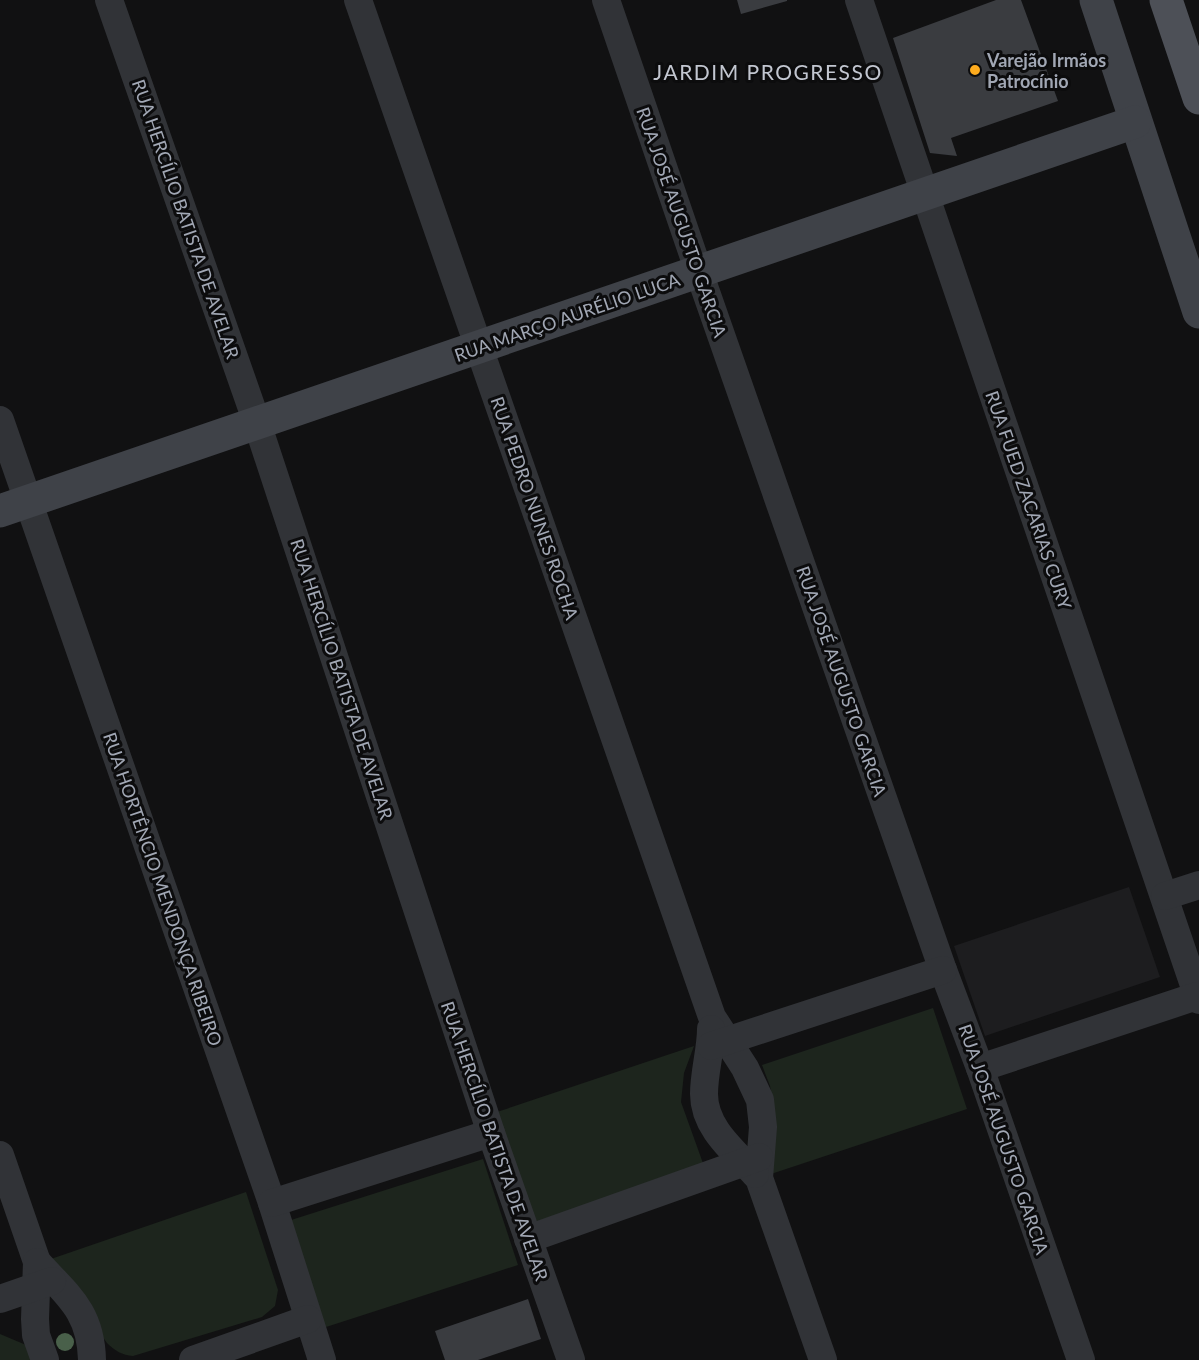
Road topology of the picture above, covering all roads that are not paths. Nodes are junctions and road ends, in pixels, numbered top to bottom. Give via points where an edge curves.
1 (109, 0) edge
2 (358, 0) edge
3 (606, 0) edge
4 (859, 0) edge
5 (1095, 0) edge
6 (1166, 0) edge
7 (1199, 98) edge
8 (1135, 123) junction
9 (924, 194) junction
10 (699, 272) junction
11 (1199, 312) edge
12 (479, 347) junction
13 (0, 420) edge
14 (257, 423) junction
15 (14, 506) edge
16 (1199, 885) edge
17 (1165, 896) junction
18 (943, 970) junction
19 (1198, 998) edge
20 (719, 1044) junction
21 (981, 1068) junction
22 (491, 1132) junction
23 (0, 1155) edge
24 (754, 1166) junction
25 (272, 1203) junction
26 (528, 1239) junction
27 (43, 1277) junction
28 (0, 1299) edge
29 (308, 1319) junction
30 (45, 1360) edge
31 (92, 1360) edge
32 (193, 1360) edge
33 (322, 1360) edge
34 (571, 1360) edge
35 (824, 1360) edge
36 (1081, 1360) edge

1 - 14 street, RUA HERCÍLIO BATISTA DE AVELAR
2 - 12 street, RUA PEDRO NUNES ROCHA
3 - 10 street, RUA JOSÉ AUGUSTO GARCIA
4 - 9 street, RUA FUED ZACARIAS CURY
5 - 8 street
6 - 7 main road
8 - 9 street, RUA MARÇO AURÉLIO LUCA
8 - 11 street
9 - 10 street, RUA MARÇO AURÉLIO LUCA
9 - 17 street, RUA FUED ZACARIAS CURY
10 - 12 street, RUA MARÇO AURÉLIO LUCA
10 - 18 street, RUA JOSÉ AUGUSTO GARCIA
12 - 14 street, RUA MARÇO AURÉLIO LUCA
12 - 20 street, RUA PEDRO NUNES ROCHA
13 - 15 street, RUA HORTÊNCIO MENDONÇA RIBEIRO
14 - 15 street, RUA MARÇO AURÉLIO LUCA
14 - 22 street, RUA HERCÍLIO BATISTA DE AVELAR
15 - 25 street, RUA HORTÊNCIO MENDONÇA RIBEIRO
16 - 17 street
17 - 19 street, RUA FUED ZACARIAS CURY
18 - 20 street
18 - 21 street, RUA JOSÉ AUGUSTO GARCIA
19 - 21 street
20 - 24 street, RUA PEDRO NUNES ROCHA via 748,1074 760,1100 763,1127
20 - 24 street, RUA PEDRO NUNES ROCHA via 705,1081 705,1107 719,1135
21 - 36 street, RUA JOSÉ AUGUSTO GARCIA
22 - 25 street
22 - 26 street, RUA HERCÍLIO BATISTA DE AVELAR
23 - 27 street
24 - 26 street
24 - 35 street, RUA PEDRO NUNES ROCHA
25 - 29 street, RUA HORTÊNCIO MENDONÇA RIBEIRO
26 - 34 street, RUA HERCÍLIO BATISTA DE AVELAR
27 - 28 street
27 - 30 street via 35,1319
27 - 31 street via 74,1300 89,1335
29 - 32 street
29 - 33 street, RUA HORTÊNCIO MENDONÇA RIBEIRO

